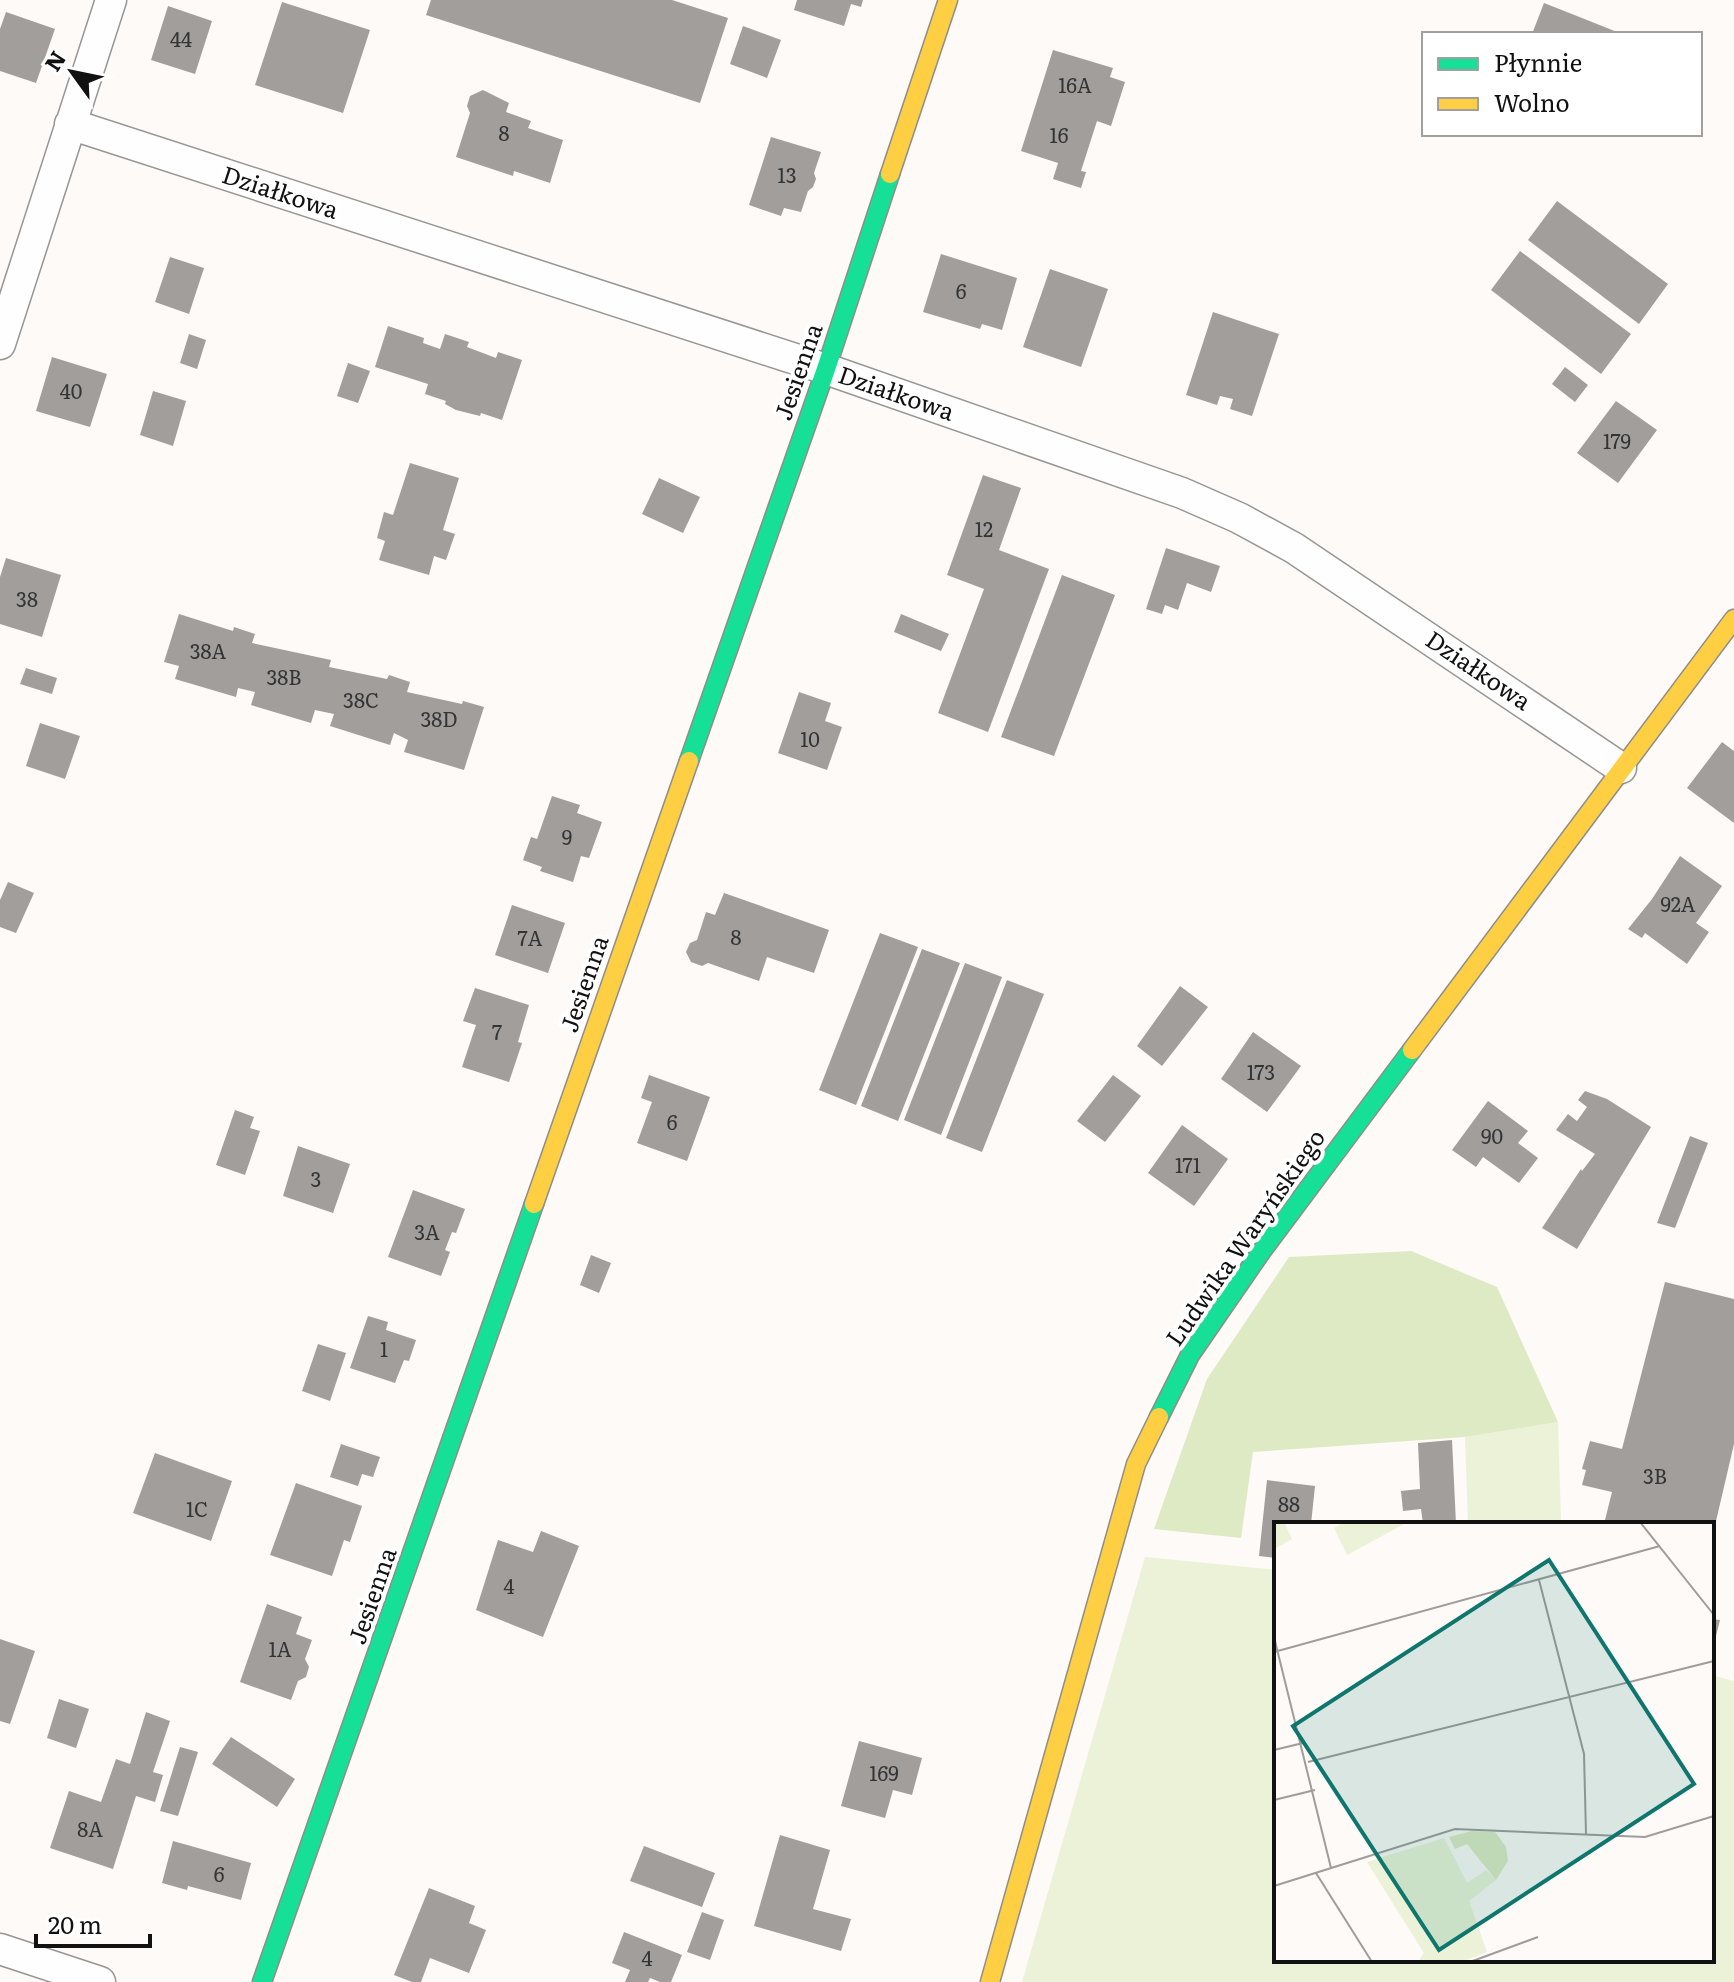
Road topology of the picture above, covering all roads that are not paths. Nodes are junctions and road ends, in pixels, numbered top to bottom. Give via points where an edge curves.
1 (111, 0) edge
2 (948, 0) edge
3 (70, 124) junction
4 (0, 344) edge
5 (826, 369) junction
6 (1734, 619) edge
7 (1621, 768) junction
8 (0, 1949) edge
9 (100, 1982) edge
10 (262, 1982) edge
11 (990, 1982) edge

1 - 3 street
2 - 5 street, Jesienna
3 - 4 street
3 - 5 street, Działkowa
5 - 7 street, Działkowa via 1182,493 1239,518 1294,548
5 - 10 street, Jesienna
6 - 7 street, Ludwika Waryńskiego
7 - 11 street, Ludwika Waryńskiego via 1190,1355 1136,1464
8 - 9 street

